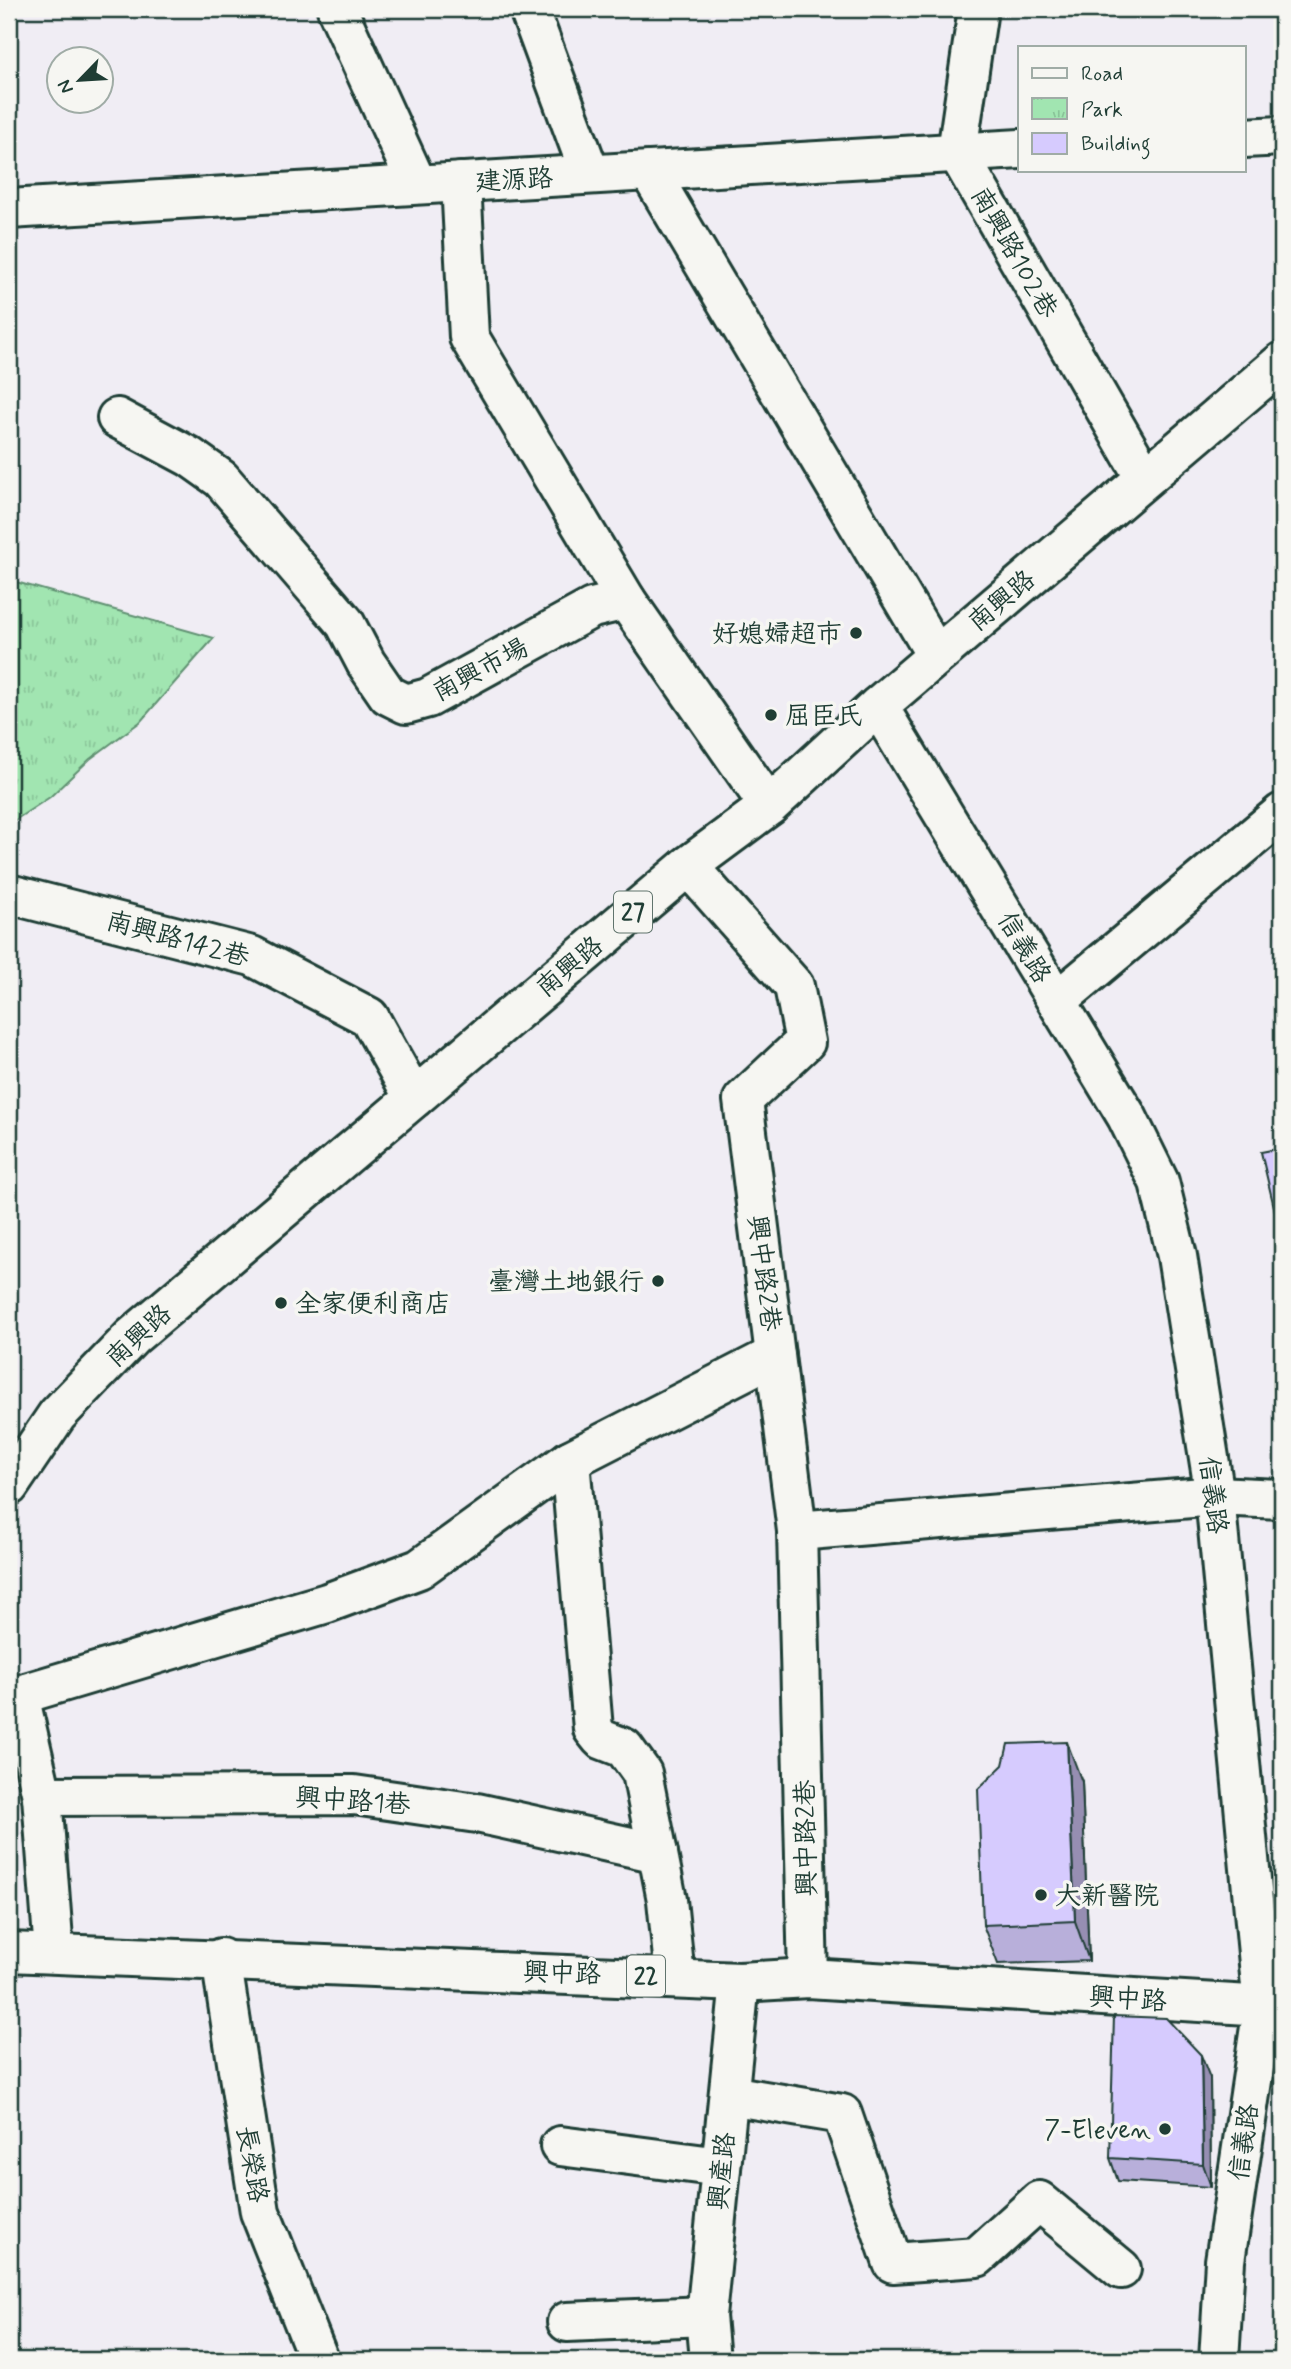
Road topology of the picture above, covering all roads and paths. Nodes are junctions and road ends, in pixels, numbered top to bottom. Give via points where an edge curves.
1 (337, 9) edge
2 (529, 9) edge
3 (978, 9) edge
4 (1018, 149) edge
5 (957, 152) junction
6 (649, 171) junction
7 (590, 174) junction
8 (461, 182) junction
9 (417, 184) junction
10 (9, 209) edge
11 (1282, 362) edge
12 (117, 418) dead end
13 (1145, 478) junction
14 (626, 600) junction
15 (936, 655) junction
16 (878, 706) junction
17 (769, 806) junction
18 (1282, 813) edge
19 (688, 866) junction
20 (9, 894) edge
21 (1058, 1000) junction
22 (414, 1098) junction
23 (775, 1354) junction
24 (570, 1460) junction
25 (9, 1486) edge
26 (1215, 1496) junction
27 (1282, 1499) edge
28 (797, 1531) junction
29 (14, 1696) edge
30 (42, 1796) junction
31 (658, 1853) junction
32 (9, 1952) edge
33 (54, 1953) junction
34 (221, 1958) junction
35 (675, 1977) junction
36 (808, 1978) junction
37 (740, 1982) junction
38 (1273, 2007) edge
39 (729, 2095) junction
40 (560, 2146) dead end
41 (721, 2167) junction
42 (1121, 2269) dead end
43 (706, 2315) junction
44 (567, 2322) dead end
45 (319, 2360) edge
46 (710, 2360) edge
47 (1219, 2360) edge

1 - 9 street
2 - 7 street
3 - 5 street
4 - 5 street, 建源路
5 - 6 street, 建源路
5 - 13 street, 南興路102巷
6 - 7 street, 建源路
6 - 15 street
7 - 8 street, 建源路
8 - 9 street, 建源路
8 - 14 street via 469,337
9 - 10 street, 建源路
11 - 13 street, 南興路 / 27
12 - 14 street, 南興市場 via 221,479 345,623 388,695 406,704 428,698 592,608
13 - 15 street, 南興路 / 27
14 - 17 street
15 - 16 street, 南興路 / 27
16 - 17 street, 南興路 / 27
16 - 21 street, 信義路
17 - 19 street, 南興路 / 27
18 - 21 street
19 - 22 street, 南興路 / 27
19 - 23 street, 興中路2巷 via 794,986 806,1042 743,1100
20 - 22 street, 南興路142巷 via 252,956 369,1017
21 - 26 street, 信義路 via 1127,1117 1159,1182 1177,1256
22 - 25 street, 南興路 / 27 via 132,1337 57,1415
23 - 24 street
23 - 28 street, 興中路2巷
24 - 29 street via 419,1569 327,1602
24 - 31 street via 593,1729 601,1739 624,1748 642,1773
26 - 27 street
26 - 28 street
26 - 38 street, 信義路
28 - 36 street, 興中路2巷
29 - 30 street
30 - 31 street, 興中路1巷 via 354,1795 477,1813
30 - 33 street
31 - 35 street
32 - 33 street, 興中路 / 22
33 - 34 street, 興中路 / 22
34 - 35 street, 興中路 / 22
34 - 45 street, 長榮路 via 260,2212
35 - 37 street, 興中路 / 22
36 - 37 street, 興中路 / 22
36 - 38 street, 興中路 / 22
37 - 39 street, 興產路
38 - 47 street, 信義路 via 1225,2261
39 - 41 street, 興產路
39 - 42 street via 842,2114 893,2263 977,2257 1039,2201
40 - 41 street
41 - 43 street, 興產路
43 - 44 street
43 - 46 street, 興產路

